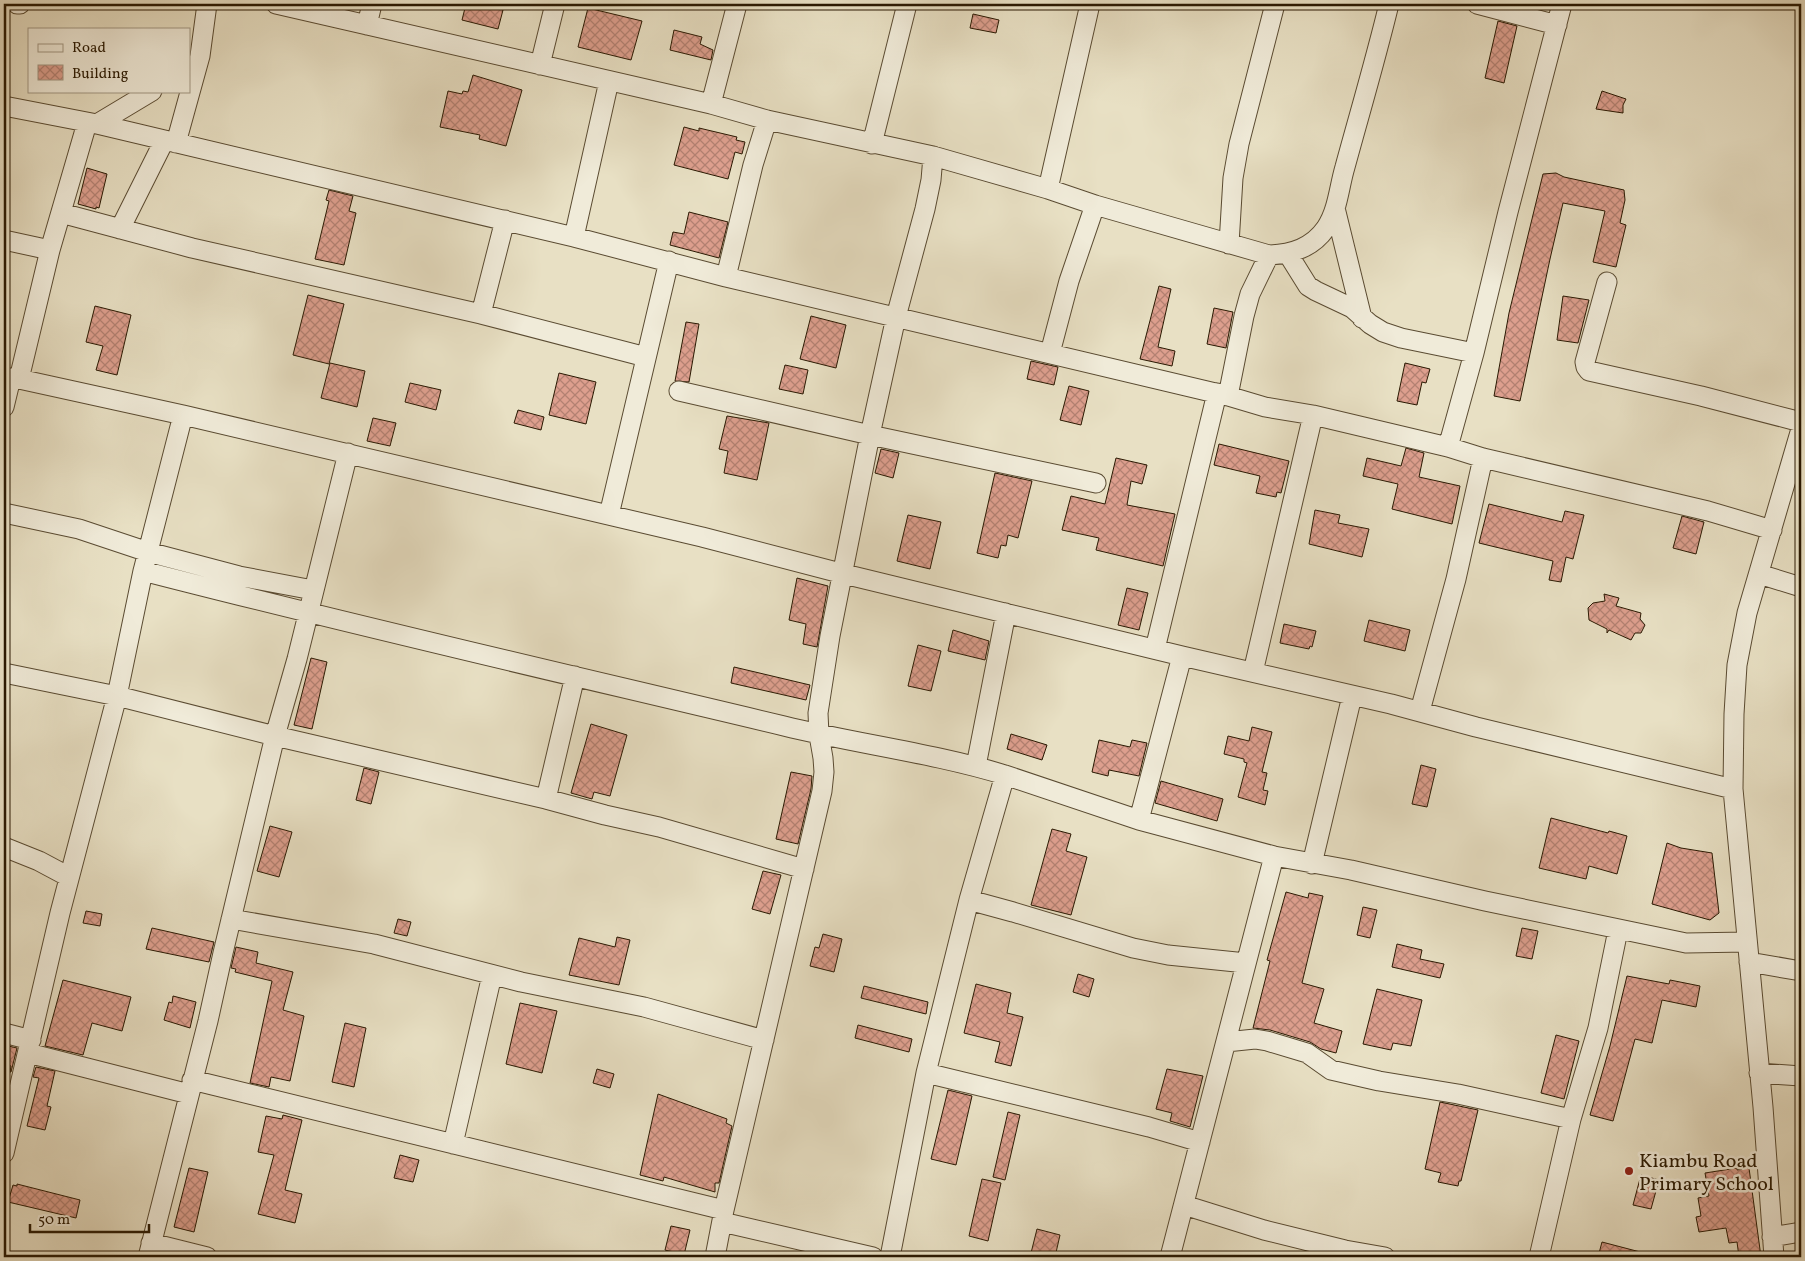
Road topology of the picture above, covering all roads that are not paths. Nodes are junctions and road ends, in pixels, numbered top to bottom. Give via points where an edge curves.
1 (208, 4) edge
2 (276, 4) edge
3 (372, 4) edge
4 (555, 4) edge
5 (737, 4) edge
6 (907, 4) edge
7 (1090, 4) edge
8 (1275, 4) edge
9 (1389, 4) edge
10 (1477, 4) edge
11 (1562, 4) edge
12 (367, 25) junction
13 (1558, 25) junction
14 (540, 64) junction
15 (193, 68) edge
16 (609, 81) junction
17 (150, 92) edge
18 (186, 92) edge
19 (711, 104) junction
20 (4, 106) edge
21 (767, 120) junction
22 (92, 124) junction
23 (170, 142) junction
24 (872, 144) junction
25 (933, 156) junction
26 (1048, 189) junction
27 (1095, 205) junction
28 (1335, 208) junction
29 (61, 213) junction
30 (505, 220) junction
31 (120, 229) junction
32 (574, 237) junction
33 (4, 240) edge
34 (1229, 244) junction
35 (50, 250) junction
36 (1279, 255) junction
37 (669, 261) junction
38 (726, 277) junction
39 (1607, 282) dead end
40 (481, 314) junction
41 (896, 317) junction
42 (1362, 318) junction
43 (1050, 353) junction
44 (1474, 353) junction
45 (646, 357) junction
46 (11, 378) edge
47 (679, 392) dead end
48 (1222, 394) junction
49 (4, 407) edge
50 (183, 414) junction
51 (1313, 415) junction
52 (1801, 422) edge
53 (1801, 429) edge
54 (870, 435) junction
55 (1448, 447) junction
56 (348, 453) junction
57 (1483, 458) junction
58 (1096, 483) dead end
59 (4, 513) edge
60 (609, 515) junction
61 (1772, 530) junction
62 (148, 552) junction
63 (143, 571) junction
64 (844, 574) junction
65 (1759, 574) junction
66 (1801, 587) edge
67 (313, 590) junction
68 (308, 613) junction
69 (1006, 613) junction
70 (1155, 649) junction
71 (1182, 656) junction
72 (4, 672) edge
73 (1253, 672) junction
74 (574, 676) junction
75 (116, 696) junction
76 (1352, 696) junction
77 (1420, 712) junction
78 (819, 735) junction
79 (275, 736) junction
80 (976, 766) junction
81 (1006, 775) junction
82 (1732, 789) junction
83 (546, 799) junction
84 (1139, 820) junction
85 (4, 847) edge
86 (1274, 856) junction
87 (1312, 864) junction
88 (804, 869) junction
89 (69, 877) junction
90 (969, 900) junction
91 (231, 919) junction
92 (1618, 930) junction
93 (1747, 942) junction
94 (1749, 962) junction
95 (1246, 963) junction
96 (1801, 971) edge
97 (492, 975) junction
98 (4, 1033) edge
99 (764, 1040) junction
100 (1226, 1042) junction
101 (30, 1046) junction
102 (926, 1073) junction
103 (1759, 1073) junction
104 (1801, 1076) edge
105 (191, 1087) junction
106 (1571, 1119) junction
107 (1200, 1142) junction
108 (453, 1144) junction
109 (4, 1153) edge
110 (1184, 1205) junction
111 (723, 1216) junction
112 (1801, 1232) edge
113 (1772, 1237) junction
114 (149, 1250) edge
115 (207, 1257) edge
116 (715, 1257) edge
117 (873, 1257) edge
118 (890, 1257) edge
119 (1170, 1257) edge
120 (1385, 1257) edge
121 (1539, 1257) edge
122 (1774, 1257) edge

1 - 15 street
2 - 12 street
3 - 12 street
4 - 14 street
5 - 19 street
6 - 24 street
7 - 26 street
8 - 34 street via 1239,144 1233,178
9 - 28 street
10 - 13 street
11 - 13 street
12 - 14 street
13 - 44 street
14 - 16 street
16 - 19 street
16 - 32 street
17 - 22 street
18 - 23 street
19 - 21 street
20 - 22 street
21 - 24 street
21 - 38 street
22 - 23 street
22 - 29 street
23 - 30 street
23 - 31 street
24 - 25 street
25 - 26 street
25 - 41 street via 925,209
26 - 27 street
27 - 34 street
27 - 43 street via 1069,281
28 - 36 street via 1326,229 1316,238 1304,248
28 - 42 street
29 - 31 street
29 - 35 street
30 - 32 street
30 - 40 street
31 - 40 street
32 - 37 street
33 - 35 street
34 - 36 street
35 - 46 street
36 - 42 street via 1308,286 1352,308
36 - 48 street via 1250,294
37 - 38 street
37 - 45 street
38 - 41 street
39 - 52 street via 1585,362 1589,372
40 - 45 street
41 - 43 street
41 - 54 street
42 - 44 street via 1383,332 1400,338
43 - 48 street
44 - 55 street
45 - 60 street
46 - 49 street
46 - 50 street
47 - 54 street
48 - 51 street via 1265,407
48 - 70 street
50 - 56 street
50 - 62 street
51 - 55 street
51 - 73 street
53 - 61 street
54 - 58 street
54 - 64 street
55 - 57 street
56 - 60 street
56 - 67 street
57 - 61 street via 1708,511
57 - 77 street via 1456,579
59 - 62 street via 78,529
60 - 64 street
61 - 65 street
62 - 63 street
62 - 67 street via 239,576
63 - 68 street
63 - 75 street
64 - 69 street
64 - 78 street via 818,713
65 - 66 street
65 - 82 street via 1747,614 1738,665
67 - 68 street
68 - 74 street
68 - 79 street
69 - 70 street
69 - 80 street
70 - 71 street
71 - 73 street
71 - 84 street
72 - 75 street
73 - 76 street
74 - 78 street
74 - 83 street
75 - 79 street
75 - 89 street
76 - 77 street
76 - 87 street
77 - 82 street
78 - 80 street
78 - 88 street via 823,782
79 - 83 street
79 - 91 street
80 - 81 street
81 - 84 street
81 - 90 street
82 - 93 street
83 - 88 street via 659,826
84 - 86 street
85 - 89 street
86 - 87 street
86 - 95 street
87 - 92 street
88 - 99 street
89 - 101 street
90 - 95 street via 1132,948
90 - 102 street
91 - 97 street via 374,944
91 - 105 street
92 - 93 street via 1686,943
92 - 106 street via 1598,1028
93 - 94 street
94 - 96 street
94 - 103 street
95 - 100 street
97 - 99 street via 644,1007
97 - 108 street
98 - 101 street
99 - 111 street
100 - 106 street via 1267,1041 1307,1053 1331,1070
100 - 107 street
101 - 105 street
101 - 109 street
102 - 107 street
102 - 118 street
103 - 104 street
103 - 113 street
105 - 108 street
105 - 114 street
106 - 121 street
107 - 110 street
108 - 111 street
110 - 119 street
110 - 120 street via 1264,1230
111 - 116 street
111 - 117 street
112 - 113 street
113 - 122 street
114 - 115 street

